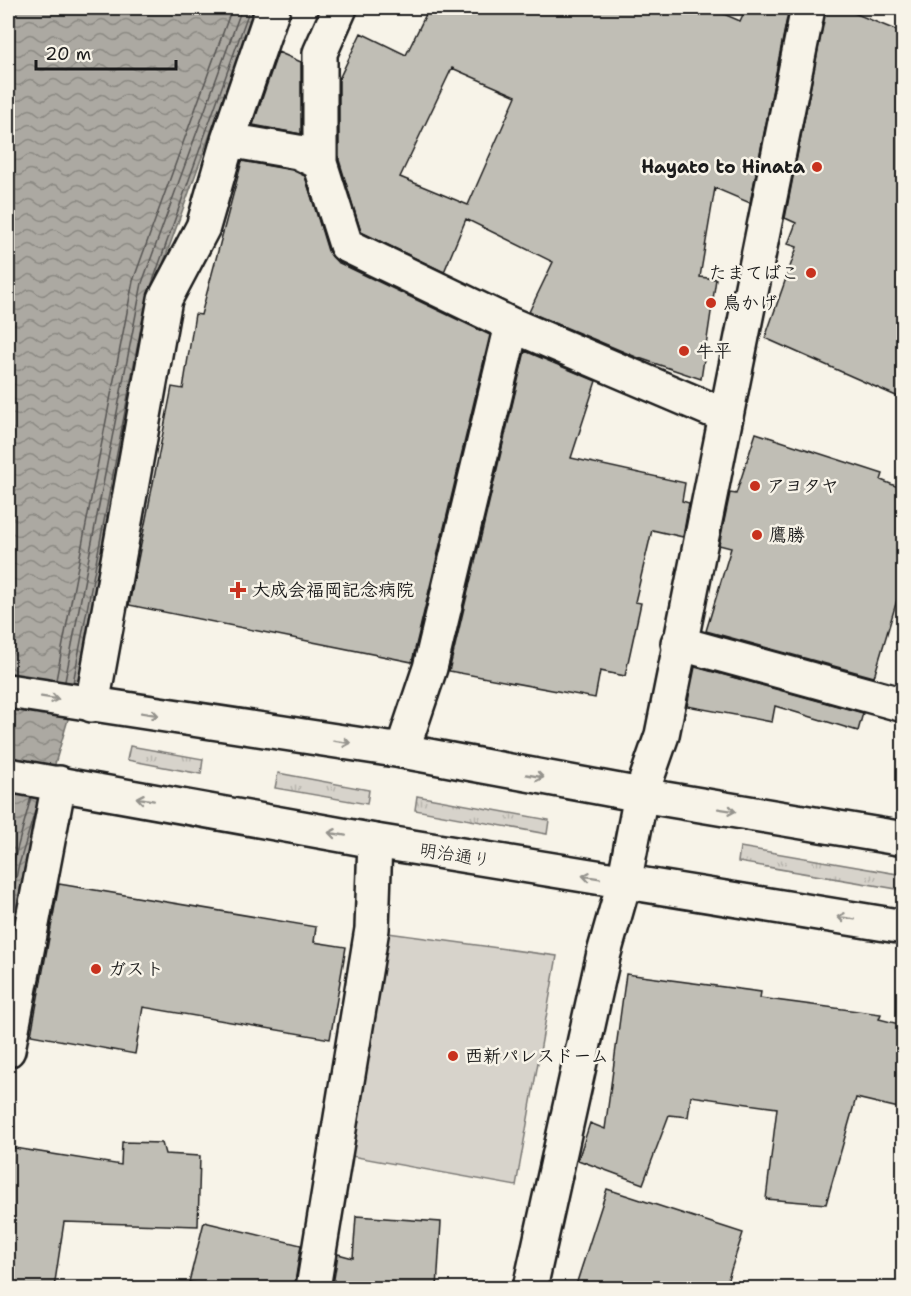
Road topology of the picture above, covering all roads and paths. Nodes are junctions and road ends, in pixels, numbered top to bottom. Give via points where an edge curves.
1 (273, 8) edge
2 (340, 8) edge
3 (808, 8) edge
4 (228, 140) junction
5 (320, 163) junction
6 (512, 325) junction
7 (726, 416) junction
8 (678, 643) junction
9 (8, 691) edge
10 (92, 705) junction
11 (903, 705) edge
12 (402, 751) junction
13 (8, 775) edge
14 (57, 782) junction
15 (641, 795) junction
16 (903, 839) edge
17 (375, 841) junction
18 (624, 883) junction
19 (903, 927) edge
20 (8, 1050) edge
21 (313, 1288) edge
22 (530, 1288) edge

1 - 4 street
2 - 5 street via 320,53
3 - 7 street
4 - 5 street via 298,152
4 - 10 street via 203,227 165,299
5 - 6 street via 346,245
6 - 7 street
6 - 12 street via 430,668
7 - 8 street
8 - 11 street
8 - 15 street via 662,735
9 -> 10 street
10 -> 12 street
12 -> 15 street
13 - 14 street, 明治通り
17 -> 14 street, 明治通り
14 - 20 street
15 -> 16 street
15 - 18 street
18 -> 17 street, 明治通り
17 - 21 street via 372,929
19 -> 18 street, 明治通り
18 - 22 street via 604,953

